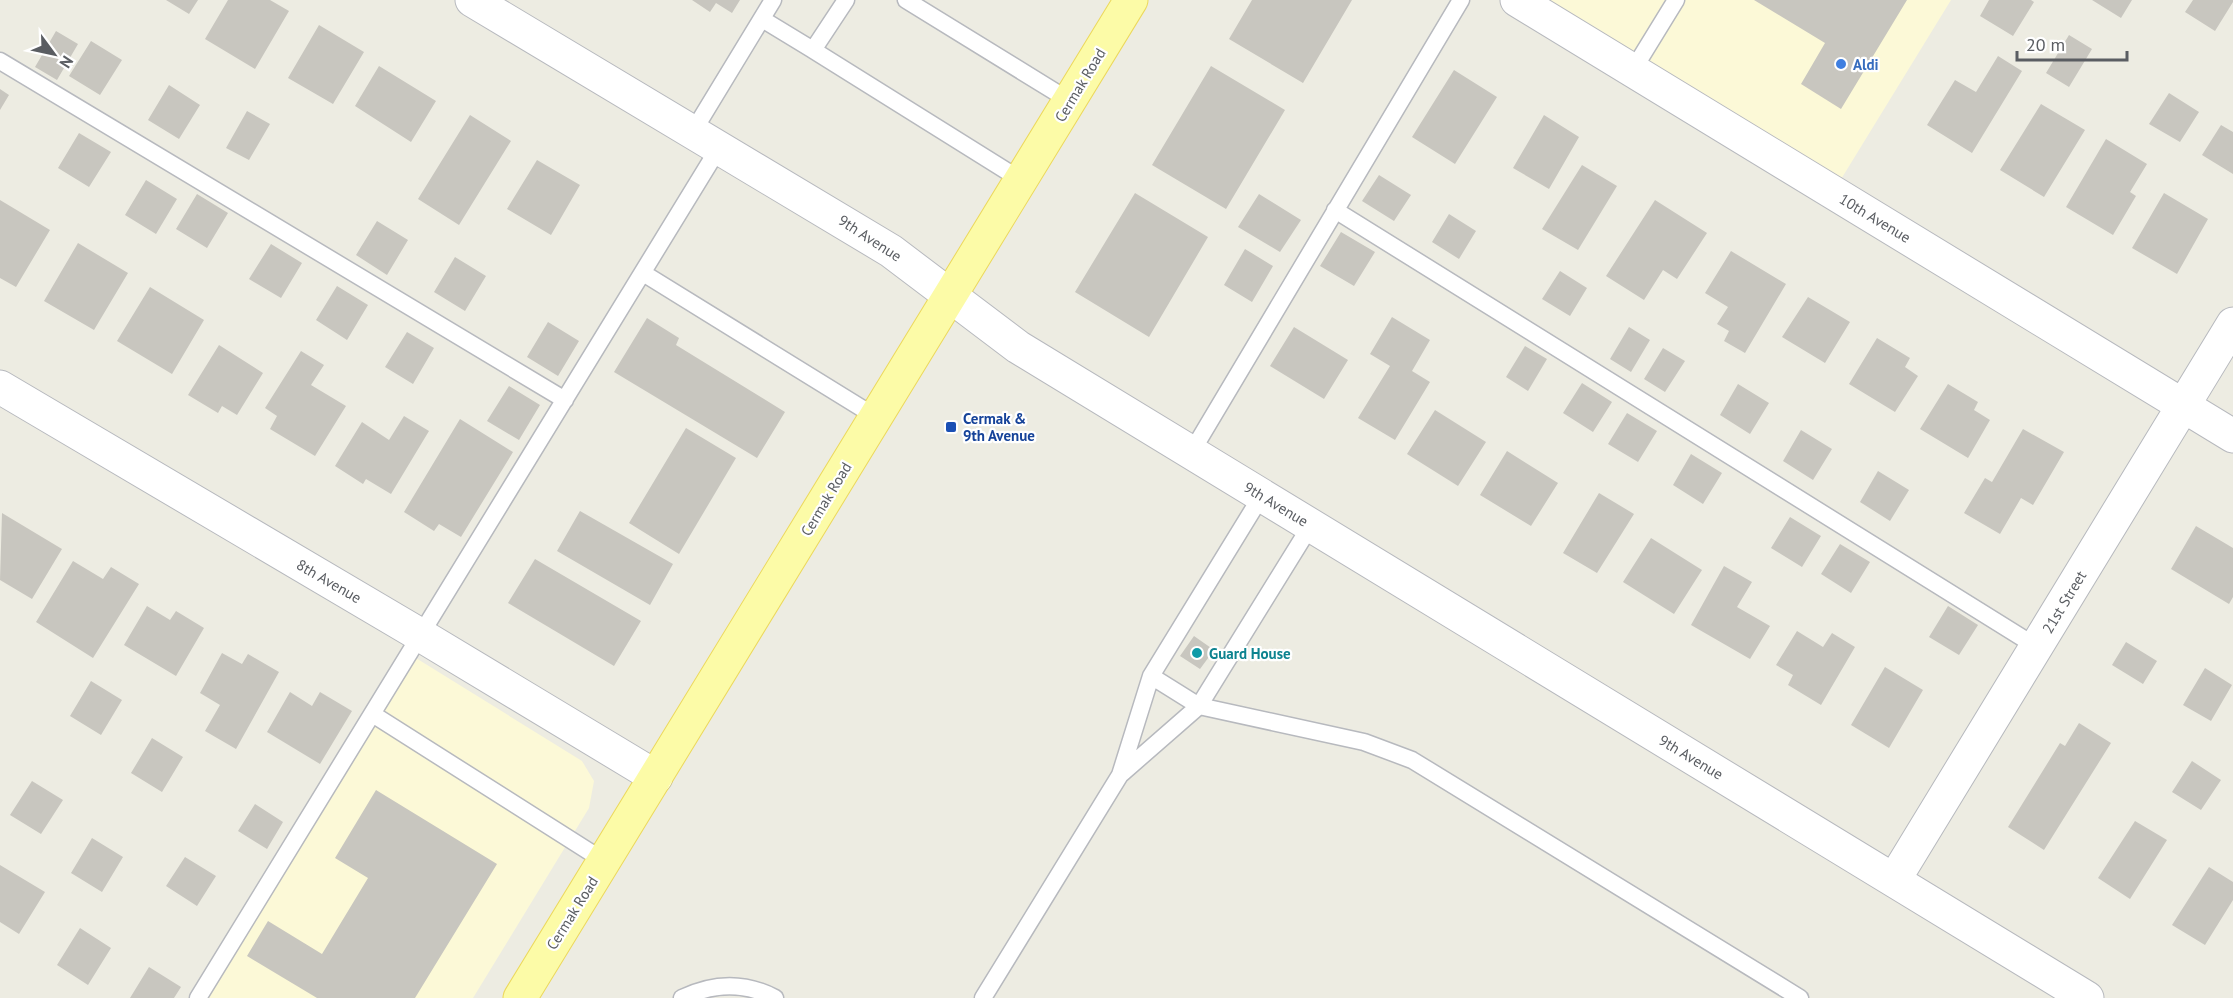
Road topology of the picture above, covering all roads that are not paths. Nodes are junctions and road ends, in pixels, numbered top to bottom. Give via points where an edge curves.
1 (472, 0) edge
2 (773, 0) edge
3 (846, 0) edge
4 (906, 0) edge
5 (1131, 0) edge
6 (1461, 0) edge
7 (1517, 0) edge
8 (1676, 0) edge
9 (762, 19) junction
10 (813, 50) junction
11 (0, 61) edge
12 (1633, 70) junction
13 (1070, 101) junction
14 (707, 138) junction
15 (1021, 180) junction
16 (1335, 210) junction
17 (643, 273) junction
18 (950, 296) junction
19 (2233, 324) edge
20 (0, 387) edge
21 (565, 400) junction
22 (2183, 406) junction
23 (876, 417) junction
24 (2233, 436) edge
25 (1191, 453) junction
26 (1262, 495) junction
27 (1311, 525) junction
28 (422, 636) junction
29 (2037, 647) junction
30 (1151, 676) junction
31 (1199, 706) junction
32 (374, 715) junction
33 (1120, 776) junction
34 (656, 777) junction
35 (604, 861) junction
36 (1894, 880) junction
37 (206, 995) edge
38 (520, 998) edge
39 (682, 998) edge
40 (775, 998) edge
41 (983, 998) edge
42 (1800, 998) edge
43 (2087, 998) edge

1 - 14 street, 9th Avenue
2 - 9 lane
3 - 10 lane
4 - 13 lane
5 - 13 main road, Cermak Road
6 - 16 lane
7 - 12 street, 10th Avenue
8 - 12 lane
9 - 10 lane
9 - 14 lane
10 - 15 lane
11 - 21 lane
12 - 22 street, 10th Avenue
13 - 15 main road, Cermak Road
14 - 17 lane
14 - 18 street, 9th Avenue via 891,251
15 - 18 main road, Cermak Road
16 - 25 lane
16 - 29 lane
17 - 21 lane
17 - 23 lane
18 - 23 main road, Cermak Road
18 - 25 street, 9th Avenue via 1018,347
19 - 22 street, 21st Street
20 - 28 street, 8th Avenue
21 - 28 lane
22 - 24 street, 10th Avenue
22 - 29 street, 21st Street
23 - 34 main road, Cermak Road
25 - 26 street, 9th Avenue
26 - 27 street, 9th Avenue
26 - 30 lane
27 - 31 lane
27 - 36 street, 9th Avenue
28 - 32 lane
28 - 34 street, 8th Avenue
29 - 36 street, 21st Street
30 - 31 lane
30 - 33 lane
31 - 33 lane
31 - 42 lane via 1364,742 1412,760
32 - 35 lane
32 - 37 lane
33 - 41 lane
34 - 35 main road, Cermak Road
35 - 38 main road, Cermak Road
36 - 43 street, 9th Avenue
39 - 40 lane via 707,987 732,986 760,990

